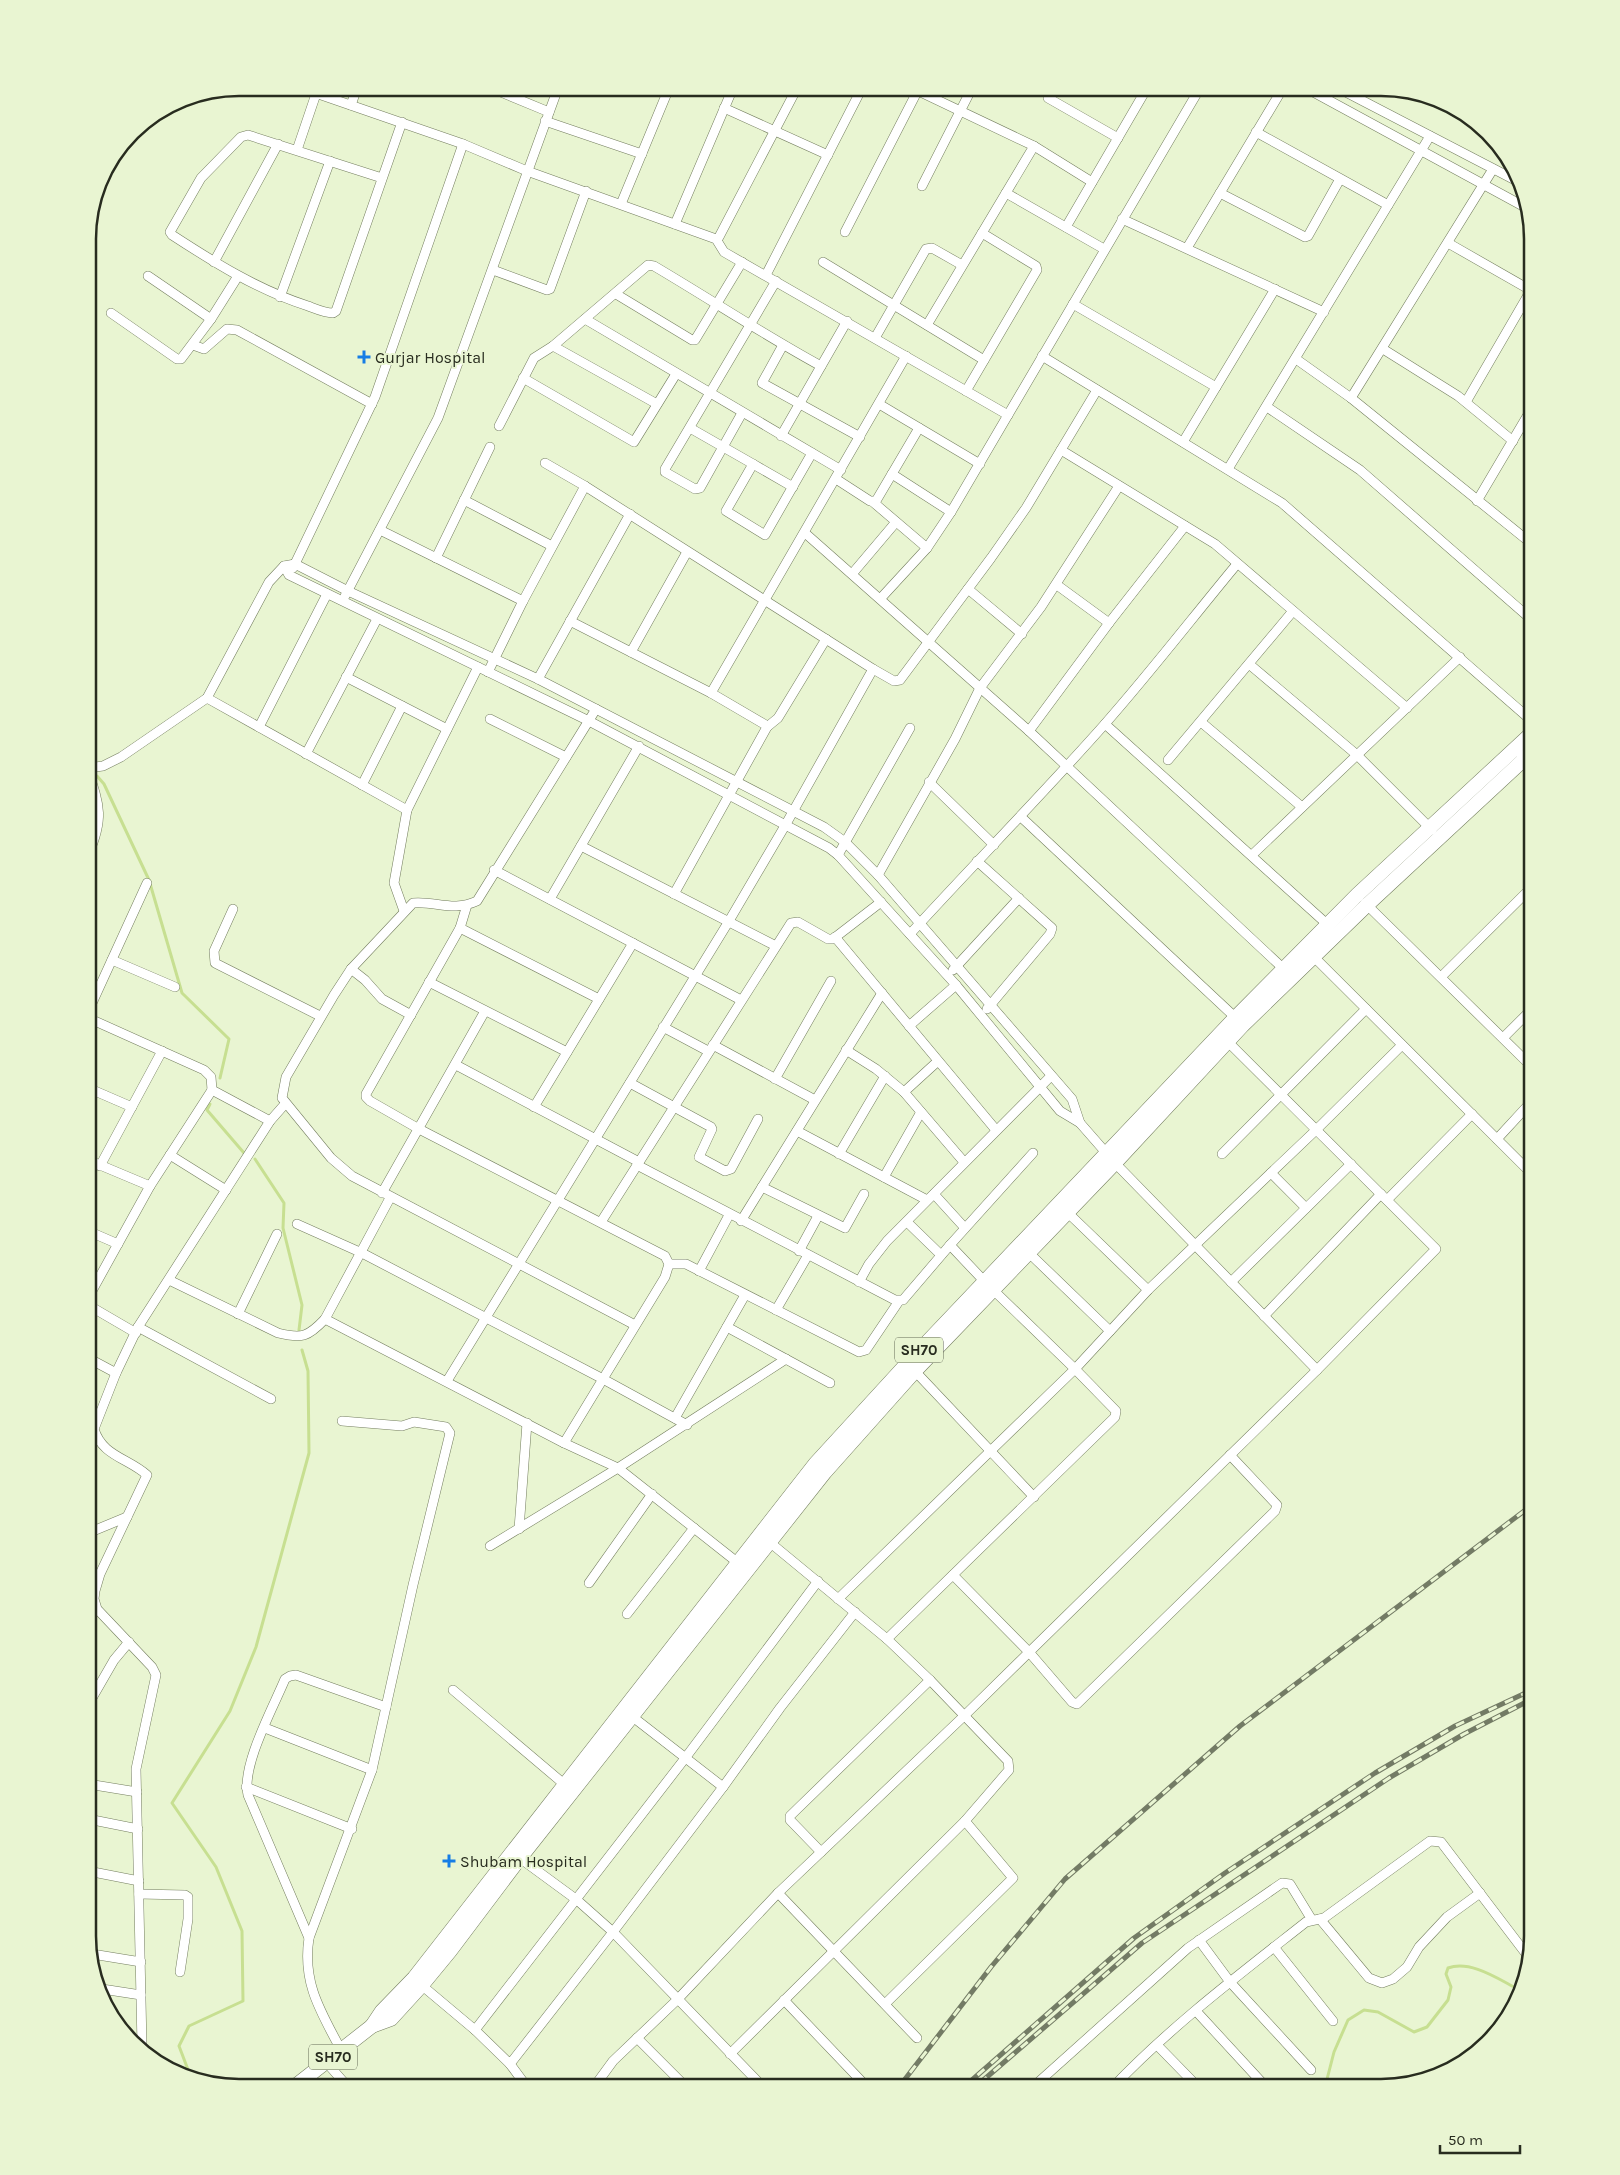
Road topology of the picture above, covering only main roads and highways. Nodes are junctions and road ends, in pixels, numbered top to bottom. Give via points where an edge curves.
1 (1524, 759) edge
2 (1362, 900) junction
3 (1309, 952) junction
4 (1063, 1208) junction
5 (988, 1286) junction
6 (628, 1713) junction
7 (515, 1855) junction
8 (305, 2078) edge

1 - 2 main road, SH70 via 1435,832
2 - 3 main road, SH70
2 - 3 main road, SH70 via 1328,925
3 - 4 main road, SH70
4 - 5 main road, SH70
4 - 5 main road, SH70 via 1029,1253
5 - 6 main road, SH70 via 815,1464 765,1539
6 - 7 main road, SH70
6 - 7 main road, SH70 via 564,1784
7 - 8 main road, SH70 via 418,1981 382,2010 372,2026

